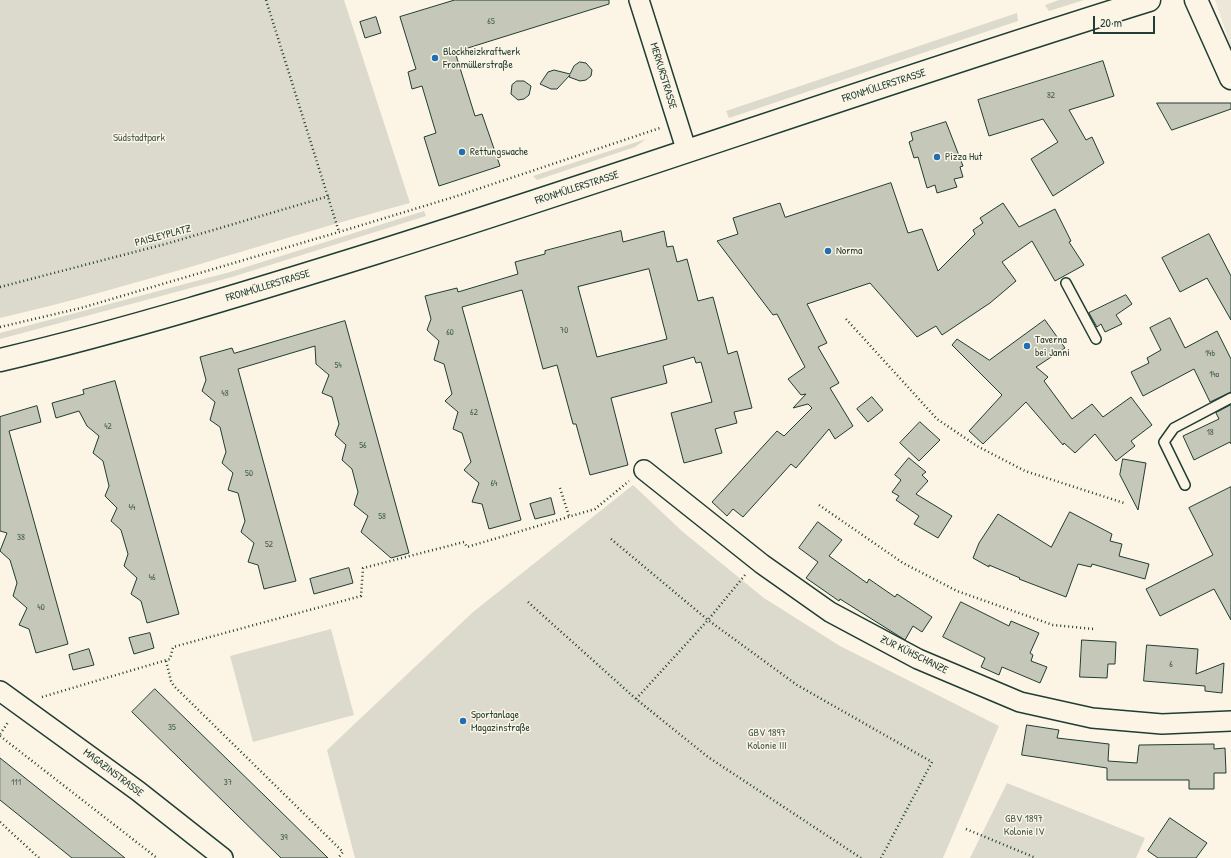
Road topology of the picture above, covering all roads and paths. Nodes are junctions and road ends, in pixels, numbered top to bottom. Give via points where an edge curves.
1 (266, 0) edge
2 (639, 0) edge
3 (1149, 0) edge
4 (1196, 0) edge
5 (1231, 78) edge
6 (677, 122) junction
7 (687, 152) junction
8 (329, 196) junction
9 (339, 232) junction
10 (1066, 283) dead end
11 (0, 287) edge
12 (846, 319) dead end
13 (0, 327) edge
14 (1096, 339) dead end
15 (0, 360) edge
16 (1231, 398) edge
17 (644, 470) joint
18 (1185, 485) dead end
19 (560, 488) dead end
20 (1124, 503) dead end
21 (819, 505) dead end
22 (570, 516) junction
23 (611, 539) dead end
24 (757, 561) junction
25 (528, 602) dead end
26 (708, 620) junction
27 (1094, 629) dead end
28 (166, 661) junction
29 (0, 691) edge
30 (636, 699) junction
31 (20, 704) junction
32 (1231, 721) edge
33 (0, 736) edge
34 (0, 822) edge
35 (966, 829) dead end
36 (39, 858) edge
37 (158, 858) edge
38 (223, 858) edge
39 (338, 858) edge
40 (860, 858) edge
41 (881, 858) edge
42 (1036, 858) edge

1 - 8 path
2 - 6 street, MERKURSTRASSE
3 - 7 main road, FRONMÜLLERSTRASSE via 1039,34
4 - 5 main road
6 - 7 street, MERKURSTRASSE
6 - 9 path via 457,196
7 - 15 main road, FRONMÜLLERSTRASSE via 260,290
8 - 9 path
8 - 11 path, PAISLEYPLATZ via 168,244
9 - 13 path via 81,308
10 - 14 lane
12 - 20 path via 937,419 977,446 1025,471
16 - 18 lane via 1174,428 1164,442
17 - 22 path via 595,509
17 - 24 street, ZUR KÜHSCHANZE
19 - 22 path
21 - 27 path via 903,563 957,591 1052,625
22 - 28 path via 467,547 464,542 363,568 361,596 173,647 170,659
23 - 26 path
24 - 26 path
24 - 32 street, ZUR KÜHSCHANZE via 830,612 918,659 1020,702 1092,718 1128,722 1162,724
25 - 30 path
26 - 30 path
26 - 41 path via 797,685 932,762
28 - 31 path
28 - 39 path via 170,681 174,686 343,852
29 - 31 street, MAGAZINSTRASSE
30 - 40 path via 708,757
31 - 38 street, MAGAZINSTRASSE via 138,791
33 - 37 path
34 - 36 path
35 - 42 path

